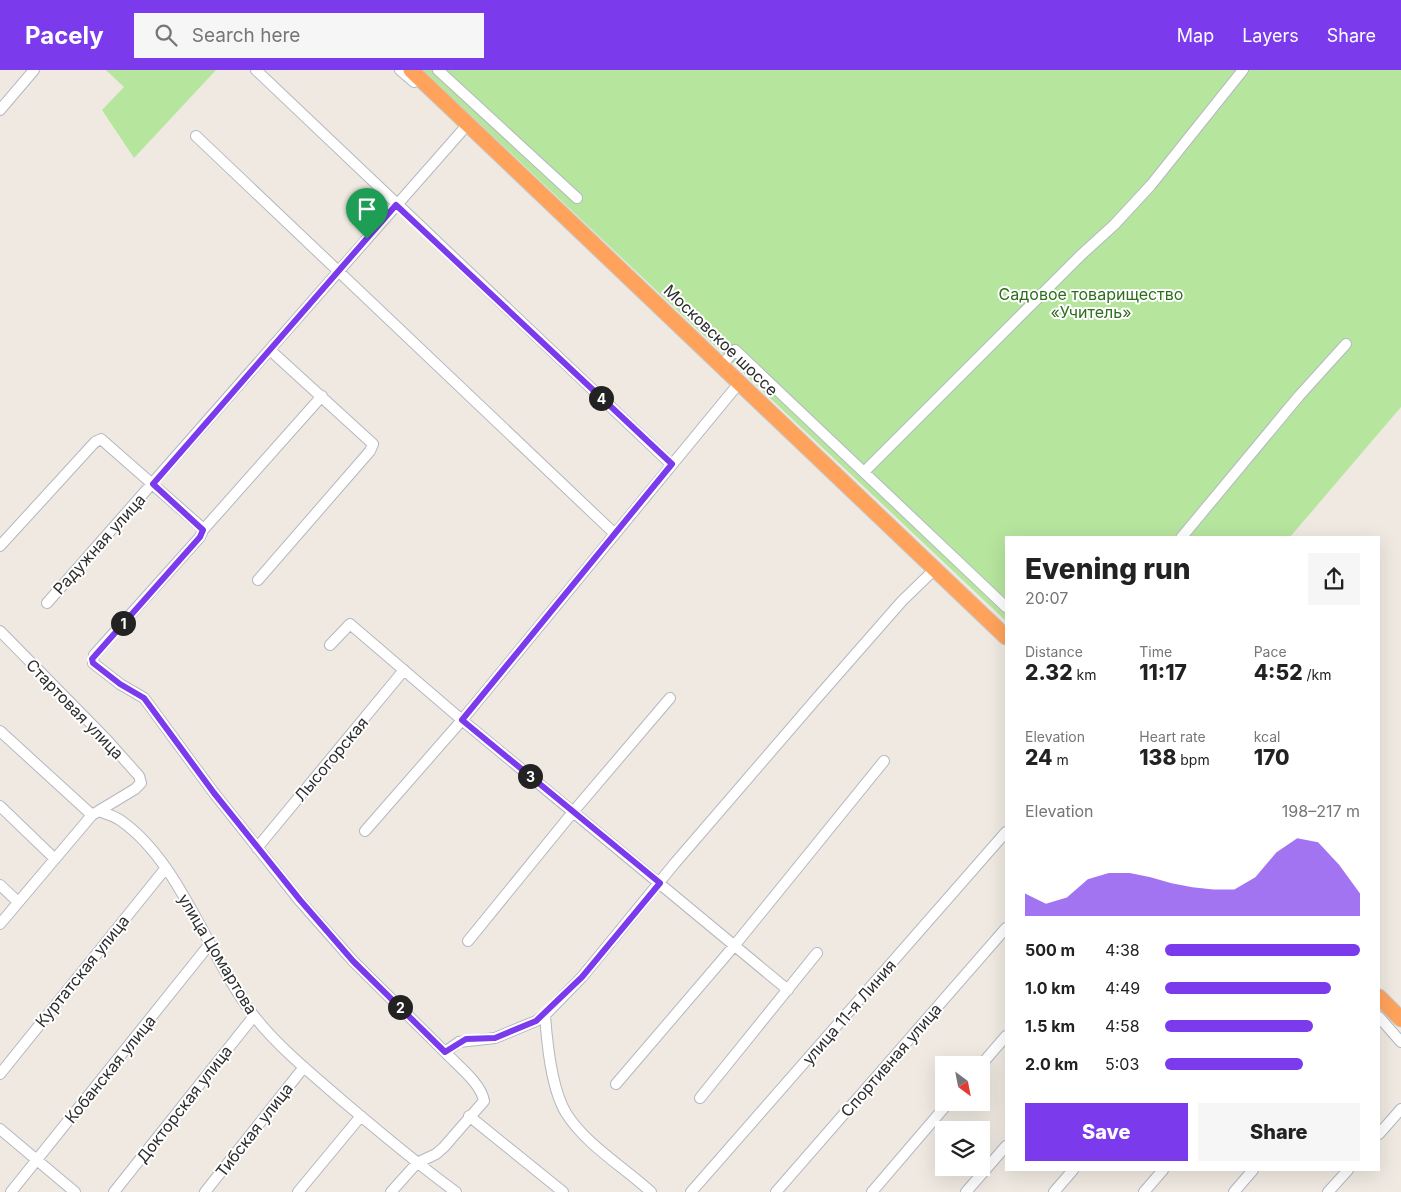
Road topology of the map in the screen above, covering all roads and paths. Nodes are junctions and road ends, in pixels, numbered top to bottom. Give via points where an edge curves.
1 (34, 70) edge
2 (256, 70) edge
3 (400, 70) edge
4 (411, 70) edge
5 (438, 70) edge
6 (1243, 70) edge
7 (0, 110) edge
8 (466, 126) junction
9 (196, 136) dead end
10 (577, 198) dead end
11 (396, 205) junction
12 (337, 273) junction
13 (1346, 344) dead end
14 (270, 350) junction
15 (722, 364) junction
16 (740, 382) junction
17 (322, 396) junction
18 (672, 464) junction
19 (864, 472) junction
20 (153, 484) junction
21 (203, 530) junction
22 (615, 534) junction
23 (1183, 536) edge
24 (0, 546) edge
25 (935, 569) junction
26 (258, 580) dead end
27 (46, 603) dead end
28 (1005, 606) edge
29 (0, 631) edge
30 (1005, 636) edge
31 (330, 645) dead end
32 (404, 670) junction
33 (670, 698) dead end
34 (462, 720) junction
35 (0, 731) edge
36 (884, 761) dead end
37 (0, 806) edge
38 (573, 812) junction
39 (95, 813) junction
40 (365, 831) dead end
41 (1005, 833) edge
42 (257, 848) junction
43 (55, 859) junction
44 (165, 869) junction
45 (660, 883) junction
46 (0, 885) edge
47 (17, 901) junction
48 (0, 924) edge
49 (1005, 929) edge
50 (468, 941) dead end
51 (209, 945) junction
52 (734, 946) junction
53 (817, 953) dead end
54 (788, 990) junction
55 (1380, 997) edge
56 (544, 1015) junction
57 (254, 1016) junction
58 (1401, 1019) edge
59 (1380, 1021) edge
60 (1005, 1037) edge
61 (1401, 1042) edge
62 (445, 1052) junction
63 (989, 1056) edge
64 (304, 1067) junction
65 (0, 1074) edge
66 (616, 1084) dead end
67 (700, 1098) dead end
68 (1401, 1109) edge
69 (941, 1111) edge
70 (361, 1116) junction
71 (469, 1116) junction
72 (0, 1129) edge
73 (1380, 1133) edge
74 (1005, 1147) edge
75 (37, 1161) junction
76 (417, 1163) junction
77 (1072, 1171) edge
78 (1162, 1171) edge
79 (1252, 1171) edge
80 (1347, 1171) edge
81 (11, 1192) edge
82 (74, 1192) edge
83 (114, 1192) edge
84 (205, 1192) edge
85 (298, 1192) edge
86 (391, 1192) edge
87 (456, 1192) edge
88 (563, 1192) edge
89 (651, 1192) edge
90 (691, 1192) edge
91 (776, 1192) edge
92 (872, 1192) edge
93 (966, 1192) edge
94 (1054, 1192) edge
95 (1144, 1192) edge
96 (1234, 1192) edge
97 (1328, 1192) edge

1 - 7 street
2 - 11 street
3 - 8 street
4 - 8 highway, Московское шоссе
5 - 10 street
6 - 19 street via 1151,185 1120,218
8 - 11 street, Радужная улица
8 - 15 highway, Московское шоссе
9 - 12 street
11 - 12 street, Радужная улица
11 - 18 street
12 - 14 street, Радужная улица
12 - 22 street
13 - 23 street
14 - 17 street
14 - 20 street, Радужная улица
15 - 16 highway, Московское шоссе
15 - 19 street via 735,350
16 - 18 street
16 - 25 highway, Московское шоссе
17 - 21 street
17 - 26 street via 373,444
18 - 22 street
19 - 28 street
20 - 21 street
20 - 24 street via 101,439
20 - 27 street, Радужная улица
21 - 42 street via 94,655 93,663 144,698
22 - 34 street
25 - 30 highway, Московское шоссе
25 - 45 street via 902,601 816,698
29 - 39 street, Стартовая улица via 139,776 141,783 136,789
31 - 32 street via 350,624
32 - 34 street
32 - 42 street, Лысогорская
33 - 38 street
34 - 38 street
34 - 40 street
35 - 39 street, улица Цомартова
36 - 52 street
37 - 43 street
38 - 45 street
38 - 50 street
39 - 43 street
39 - 44 street, улица Цомартова via 118,819 137,834
41 - 90 street, улица 11-я Линия
42 - 62 street via 353,961
43 - 47 street
44 - 51 street, улица Цомартова
44 - 65 street, Куртатская улица
45 - 52 street
45 - 56 street via 582,977
46 - 47 street
47 - 48 street
49 - 91 street, Спортивная улица
51 - 57 street, улица Цомартова
51 - 75 street, Кобанская улица
52 - 54 street
52 - 66 street
53 - 54 street
54 - 67 street
55 - 58 highway
56 - 62 street via 495,1038 459,1042
56 - 89 street via 556,1085 566,1112 592,1142
57 - 64 street, улица Цомартова
57 - 83 street, Докторская улица
59 - 61 street
60 - 63 street
62 - 71 street via 482,1094 484,1101
64 - 70 street, улица Цомартова
64 - 84 street, Тибская улица
68 - 73 street
69 - 92 street
70 - 76 street, улица Цомартова
70 - 85 street
71 - 76 street via 436,1154
71 - 88 street
72 - 75 street
74 - 93 street
75 - 81 street, Кобанская улица
75 - 82 street
76 - 86 street
76 - 87 street, улица Цомартова
77 - 94 street
78 - 95 street
79 - 96 street
80 - 97 street

